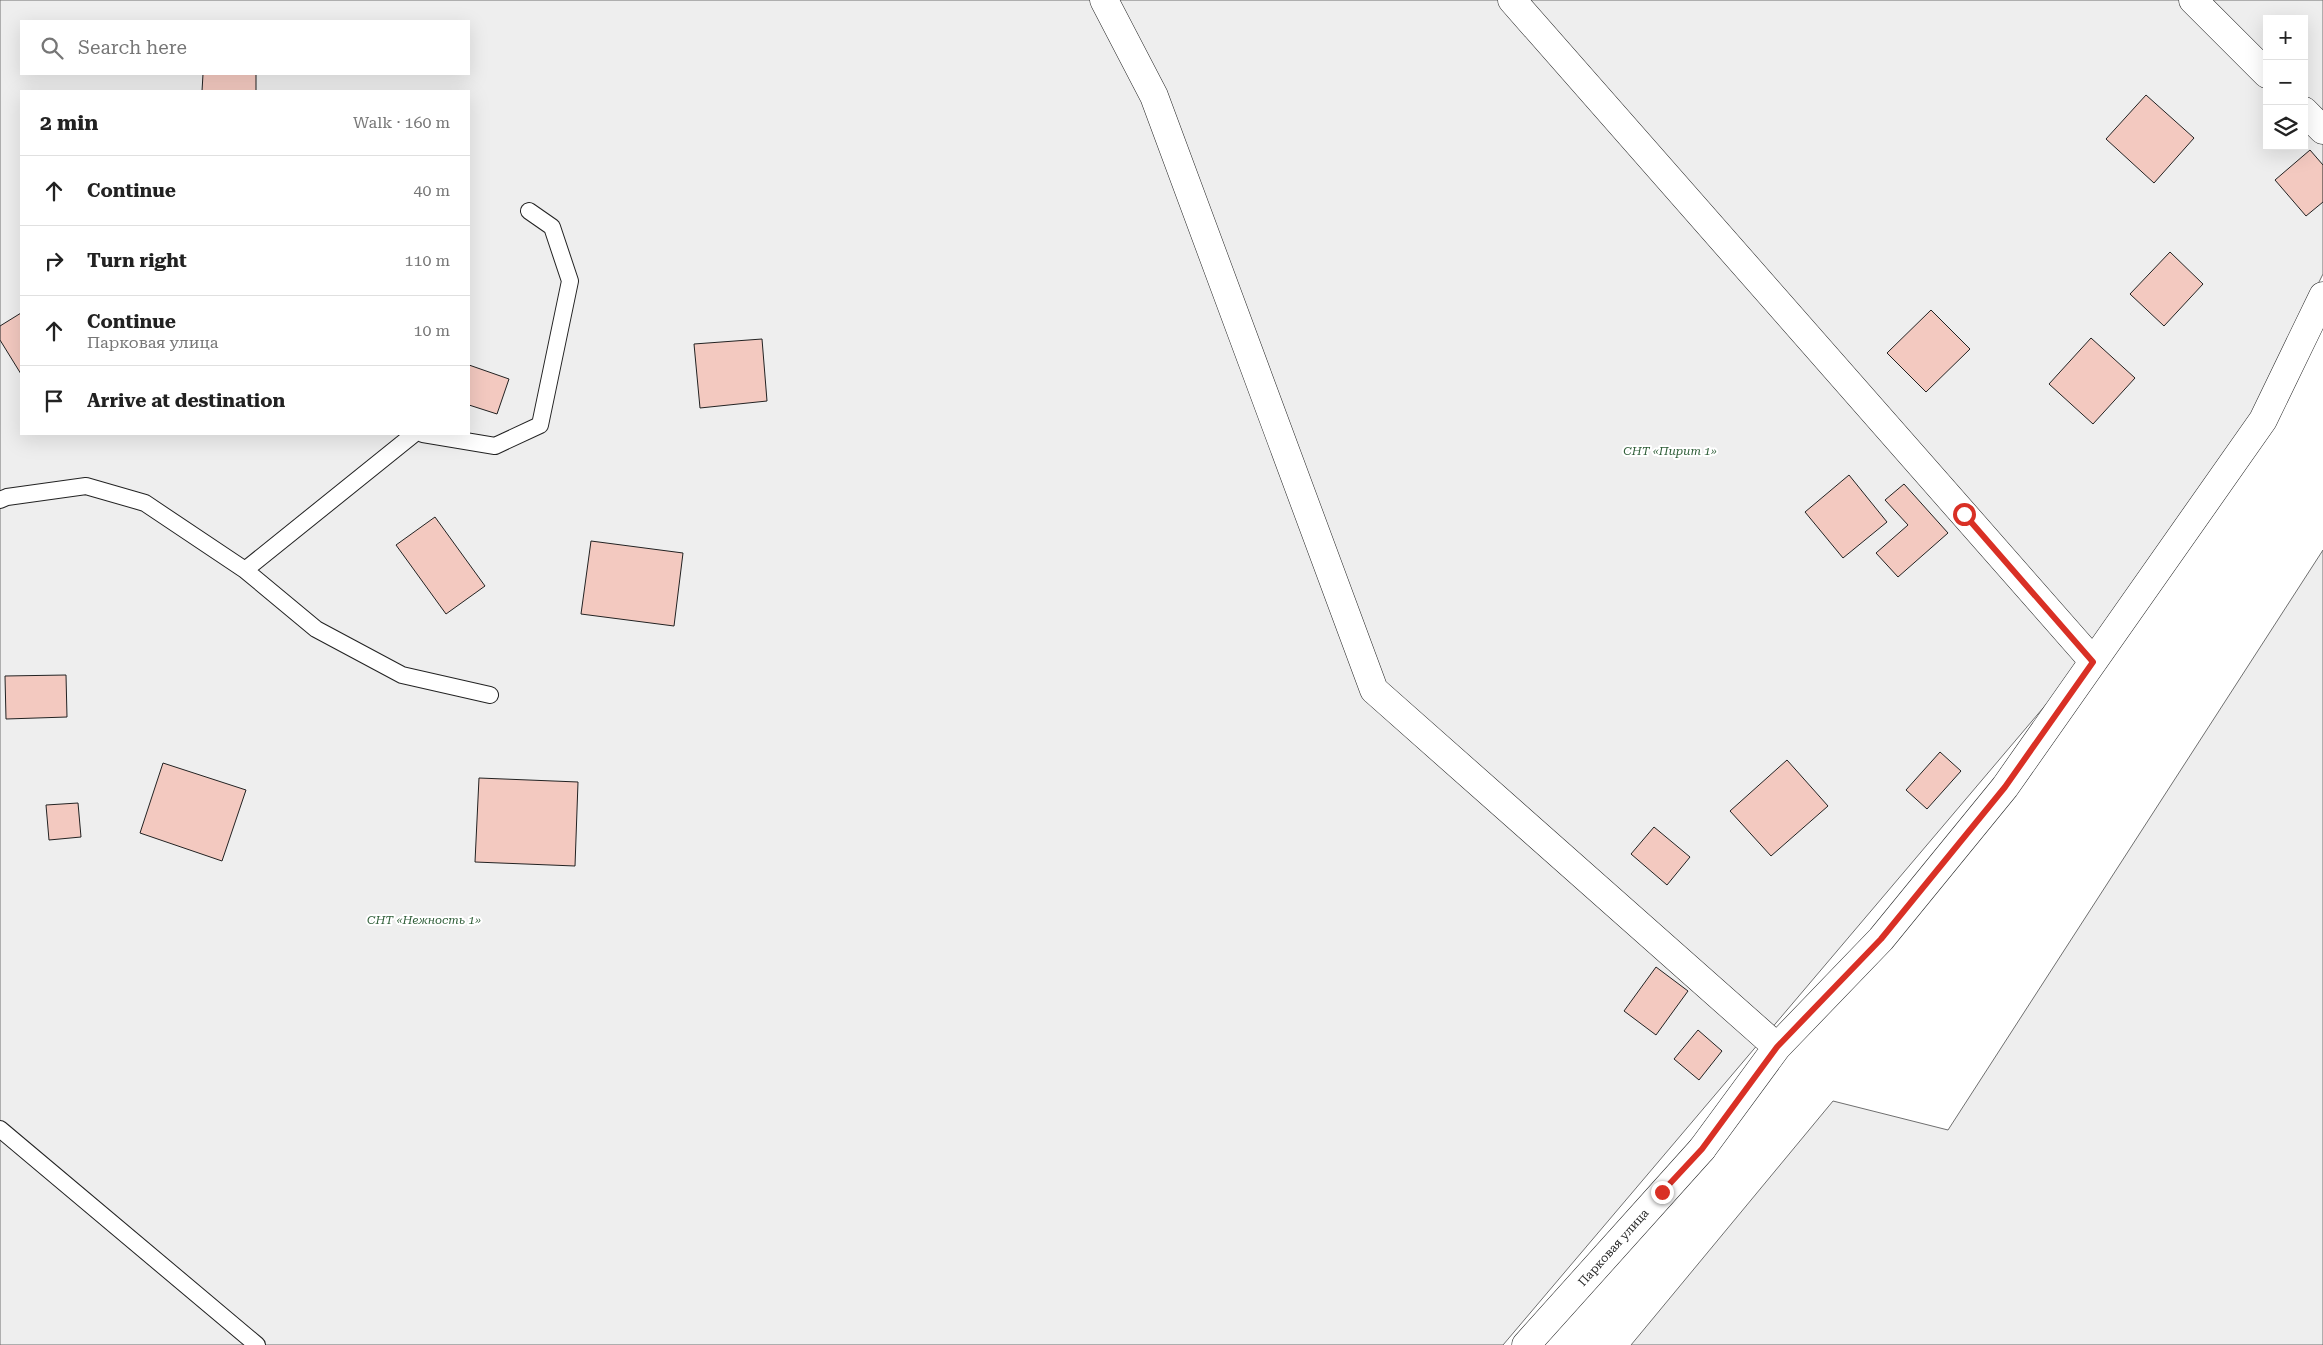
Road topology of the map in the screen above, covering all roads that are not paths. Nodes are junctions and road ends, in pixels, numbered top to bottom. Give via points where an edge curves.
1 (1104, 0) edge
2 (1512, 0) edge
3 (2193, 0) edge
4 (2263, 70) edge
5 (2308, 115) edge
6 (2323, 130) edge
7 (529, 211) dead end
8 (2323, 296) edge
9 (413, 435) edge
10 (428, 435) edge
11 (0, 500) edge
12 (245, 570) junction
13 (2093, 662) junction
14 (490, 695) dead end
15 (1777, 1047) junction
16 (0, 1130) edge
17 (257, 1345) edge
18 (1526, 1345) edge

1 - 15 street via 1154,96 1374,690
2 - 13 street
3 - 4 street
5 - 6 street
7 - 10 lane via 552,227 570,281 540,425 496,446
8 - 13 street, Парковая улица via 2263,420
9 - 12 lane
11 - 12 lane via 86,486 145,503
12 - 14 lane via 316,629 402,675
13 - 15 street, Парковая улица via 2005,787 1887,931
15 - 18 street, Парковая улица via 1702,1149
16 - 17 lane

